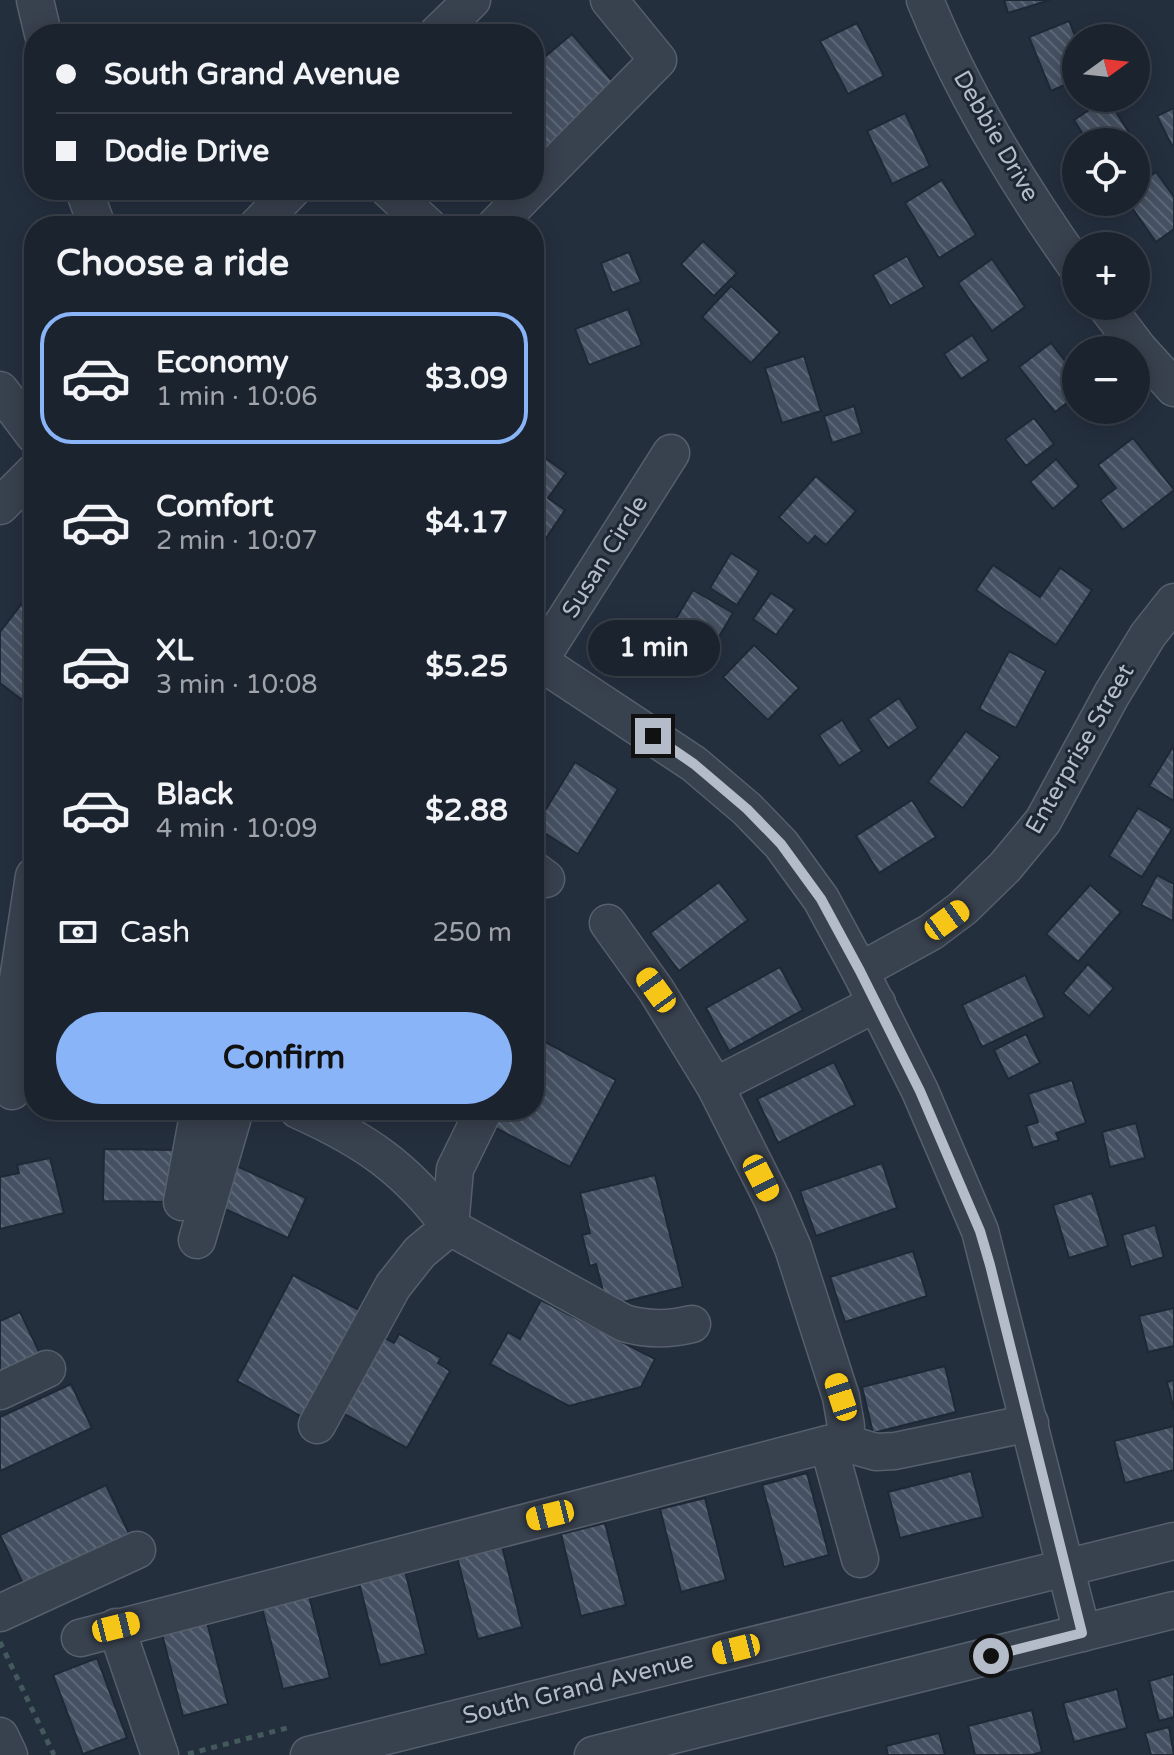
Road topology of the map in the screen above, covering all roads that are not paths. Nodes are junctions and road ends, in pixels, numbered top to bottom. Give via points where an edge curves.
1 (35, 0) edge
2 (472, 0) edge
3 (609, 0) edge
4 (925, 0) edge
5 (41, 24) edge
6 (447, 24) edge
7 (544, 176) edge
8 (92, 200) edge
9 (282, 200) edge
10 (400, 200) edge
11 (520, 200) edge
12 (106, 216) edge
13 (267, 216) edge
14 (417, 216) edge
15 (505, 216) edge
16 (1062, 246) edge
17 (1117, 320) edge
18 (1174, 388) edge
19 (0, 390) edge
20 (24, 420) edge
21 (671, 453) dead end
22 (1174, 602) edge
23 (544, 647) edge
24 (544, 664) edge
25 (608, 923) dead end
26 (24, 941) edge
27 (860, 971) junction
28 (877, 1003) junction
29 (715, 1086) junction
30 (15, 1090) edge
31 (197, 1120) edge
32 (232, 1120) edge
33 (318, 1120) edge
34 (479, 1120) edge
35 (182, 1202) dead end
36 (450, 1227) junction
37 (197, 1240) dead end
38 (692, 1324) dead end
39 (47, 1369) dead end
40 (0, 1391) edge
41 (1030, 1423) junction
42 (317, 1425) dead end
43 (835, 1443) junction
44 (1174, 1541) edge
45 (137, 1550) dead end
46 (860, 1559) dead end
47 (1065, 1568) junction
48 (1174, 1610) edge
49 (0, 1613) edge
50 (116, 1627) junction
51 (1082, 1633) junction
52 (80, 1638) dead end
53 (0, 1736) edge
54 (303, 1740) edge
55 (9, 1755) edge
56 (160, 1755) edge
57 (593, 1755) edge

1 - 5 street
2 - 6 street
3 - 7 street via 658,60
4 - 16 street, Debbie Drive via 979,111
8 - 12 street
9 - 13 street
10 - 14 street
11 - 15 street
17 - 18 street
19 - 20 street
21 - 23 street, Susan Circle
22 - 27 street, Enterprise Street via 1112,694 1043,821 1005,867 931,932
24 - 27 street via 694,764 747,809 781,844 821,899
25 - 29 street
26 - 30 street via 9,1038
27 - 28 street
28 - 29 street
28 - 41 street via 980,1231
29 - 43 street via 793,1248 841,1397 846,1426
31 - 35 street
32 - 37 street
33 - 36 street via 392,1162
34 - 36 street via 455,1169
36 - 38 street via 624,1323 659,1329
36 - 42 street via 420,1252 393,1286
39 - 40 street
41 - 43 street via 895,1451
41 - 47 street
43 - 46 street
43 - 50 street
44 - 47 street, South Grand Avenue
45 - 49 street
47 - 51 street
47 - 54 street, South Grand Avenue
48 - 51 street
50 - 52 street
50 - 56 street
51 - 57 street
53 - 55 street

